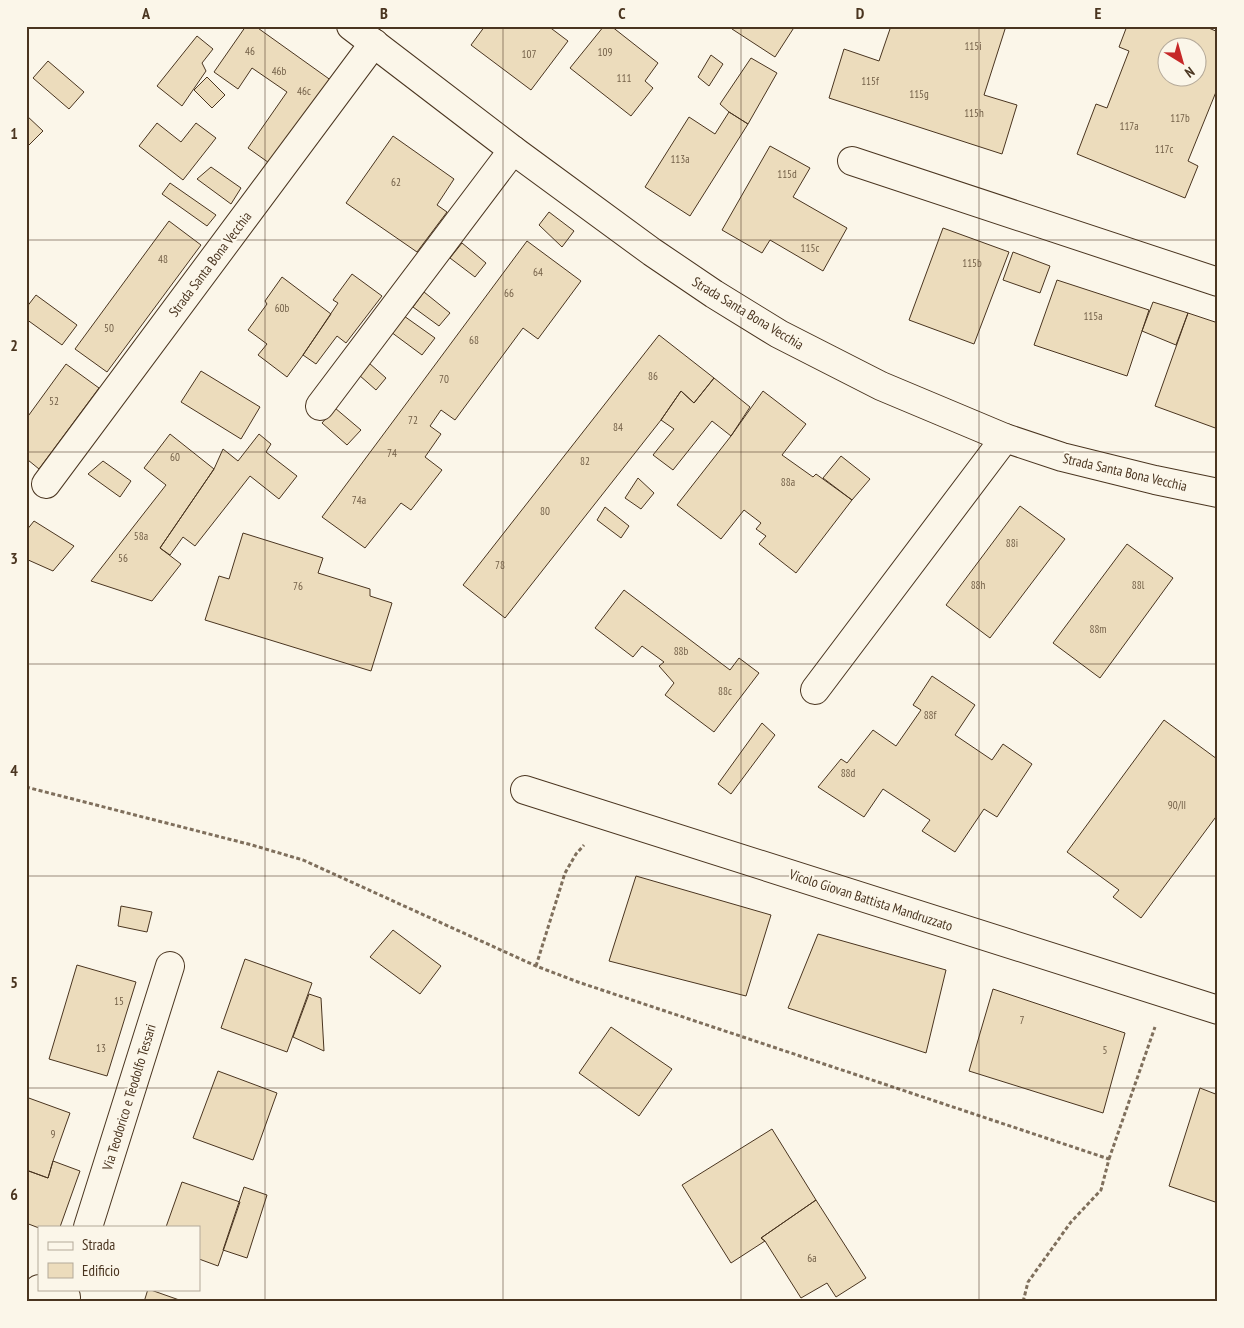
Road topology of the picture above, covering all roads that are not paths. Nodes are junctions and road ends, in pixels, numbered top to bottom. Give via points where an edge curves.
1 (351, 26) edge
2 (374, 43) junction
3 (513, 150) junction
4 (852, 161) dead end
5 (1218, 282) edge
6 (320, 406) dead end
7 (1005, 438) junction
8 (46, 484) dead end
9 (1218, 493) edge
10 (815, 690) dead end
11 (525, 790) dead end
12 (170, 966) dead end
13 (1218, 1010) edge
14 (88, 1226) edge
15 (26, 1285) edge
16 (38, 1289) edge
17 (43, 1290) edge
18 (66, 1296) edge

1 - 2 street, Strada Santa Bona Vecchia
2 - 3 street, Strada Santa Bona Vecchia
2 - 8 street, Strada Santa Bona Vecchia
3 - 6 street
3 - 7 street, Strada Santa Bona Vecchia via 652,252 779,334 882,386
4 - 5 street
7 - 9 street, Strada Santa Bona Vecchia via 1072,460
7 - 10 street
11 - 13 street, Vicolo Giovan Battista Mandruzzato
12 - 14 street, Via Teodorico e Teodolfo Tessari
15 - 16 street
17 - 18 street

